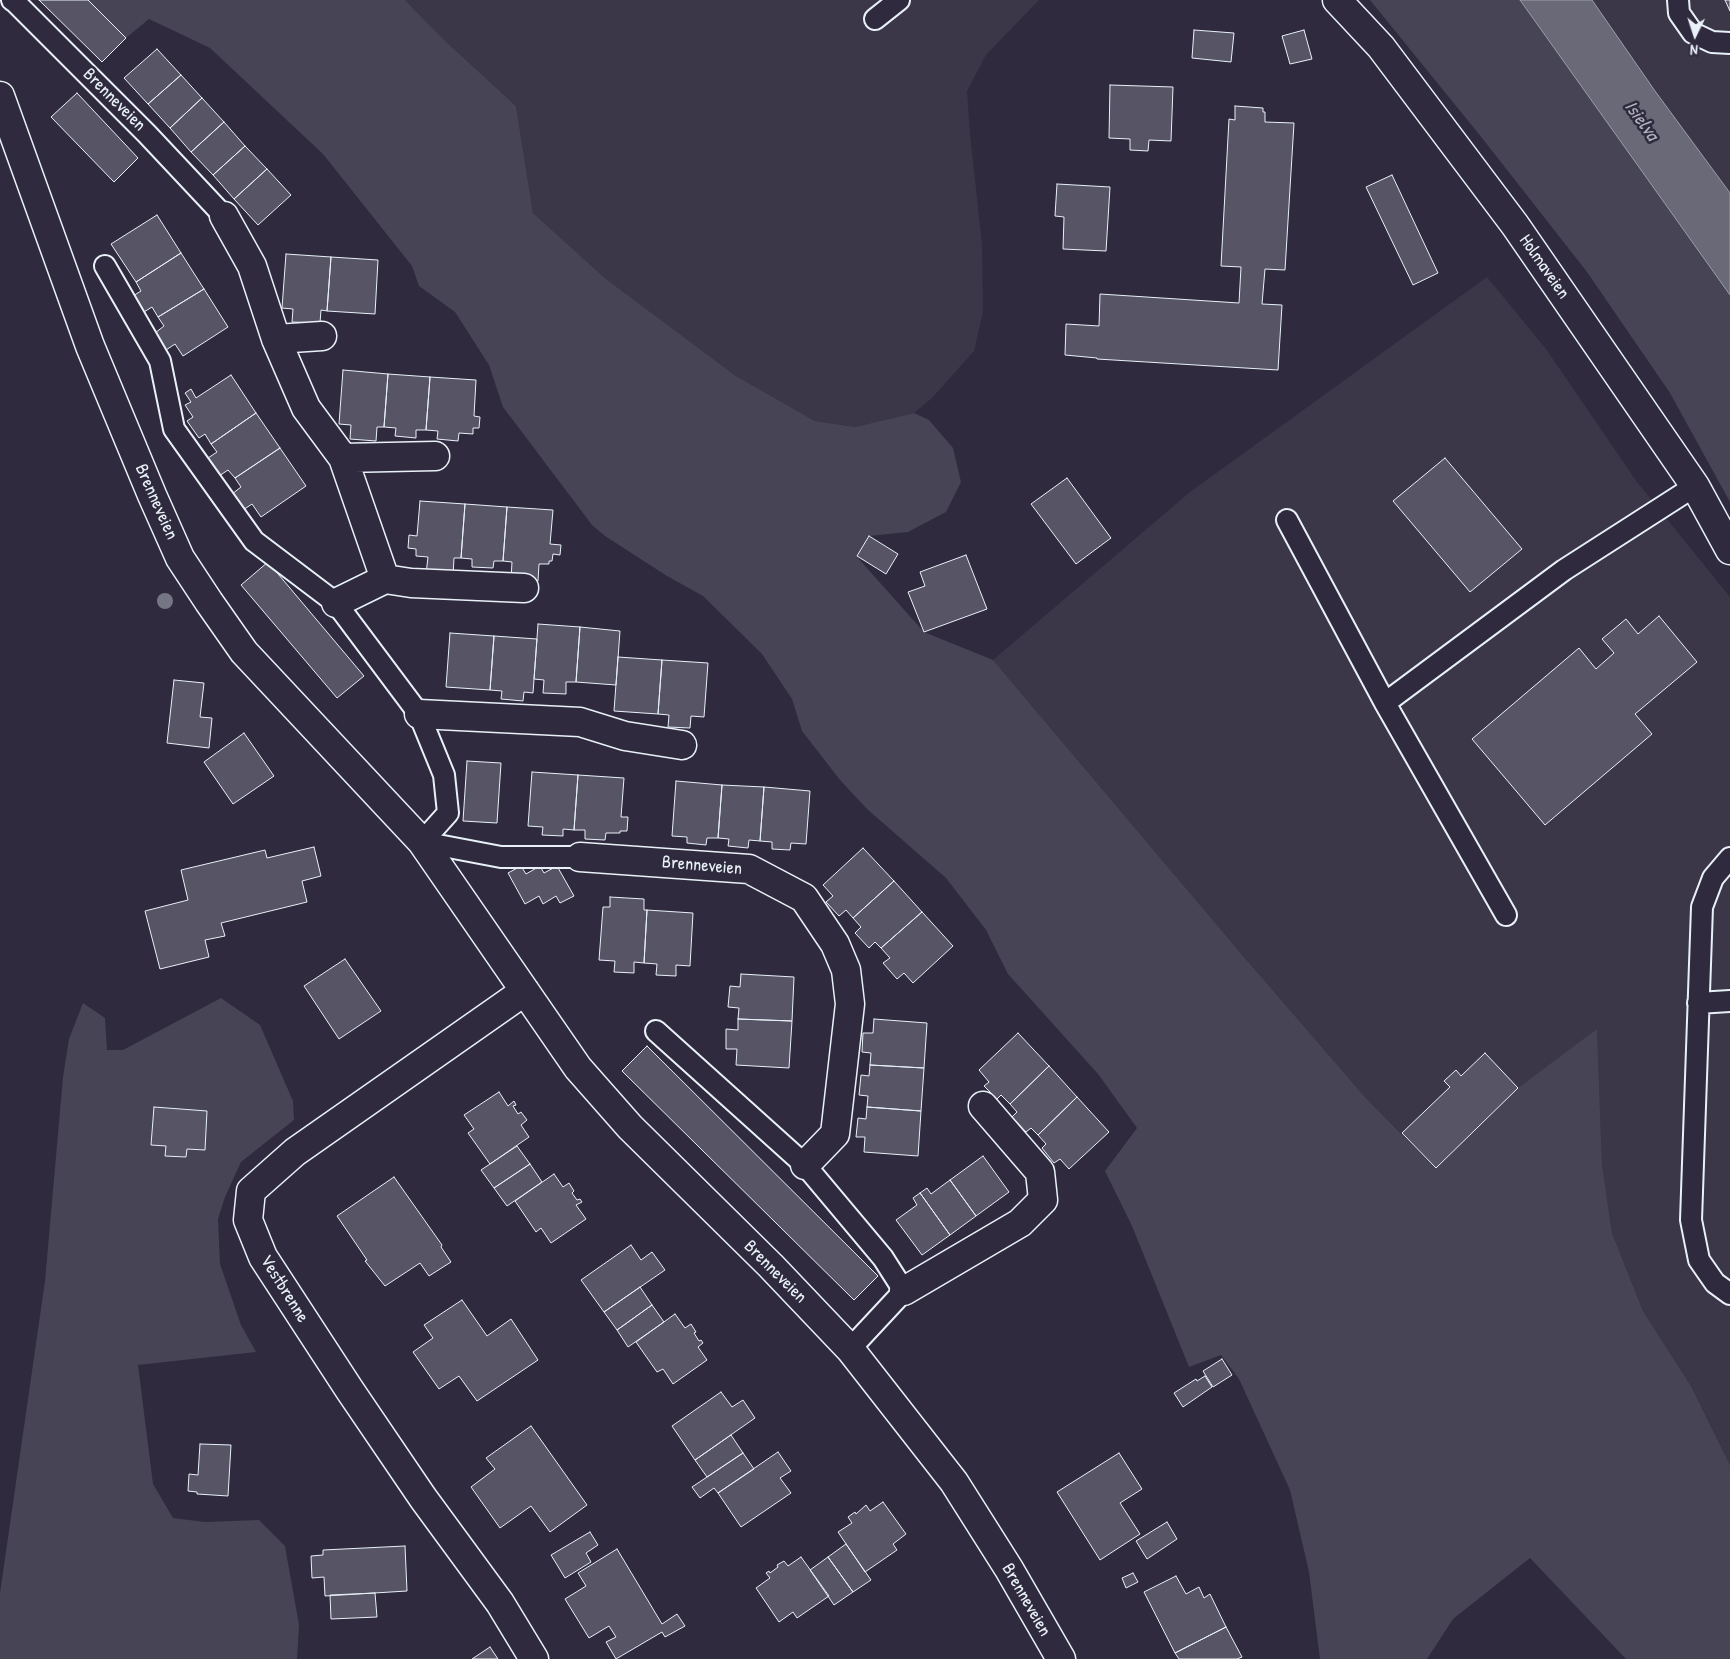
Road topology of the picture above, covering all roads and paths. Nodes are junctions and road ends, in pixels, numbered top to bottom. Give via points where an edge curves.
1 (12, 0) edge
2 (899, 0) edge
3 (1337, 0) edge
4 (1678, 0) edge
5 (875, 19) dead end
6 (1730, 43) edge
7 (0, 96) edge
8 (224, 216) joint
9 (105, 266) dead end
10 (322, 336) dead end
11 (276, 339) junction
12 (435, 456) dead end
13 (344, 458) junction
14 (1695, 486) junction
15 (1287, 520) dead end
16 (1730, 550) edge
17 (385, 579) junction
18 (524, 588) dead end
19 (336, 603) junction
20 (1385, 703) junction
21 (419, 714) junction
22 (682, 745) dead end
23 (422, 842) junction
24 (580, 857) joint
25 (1730, 858) edge
26 (1506, 915) dead end
27 (525, 991) junction
28 (1730, 1001) edge
29 (1698, 1003) junction
30 (656, 1031) dead end
31 (983, 1106) dead end
32 (805, 1165) junction
33 (904, 1291) junction
34 (1730, 1294) edge
35 (850, 1349) junction
36 (534, 1659) edge
37 (1061, 1659) edge

1 - 8 lane, Brenneveien
2 - 5 lane
3 - 14 street, Holmaveien via 1381,47 1515,225
4 - 6 lane via 1679,13 1693,33 1712,42
7 - 23 street, Brenneveien via 90,346 180,558 244,652
8 - 11 street, Brenneveien via 252,266
9 - 19 lane via 160,361 174,429 254,541
10 - 11 street
11 - 13 street, Brenneveien via 306,408
12 - 13 street
13 - 17 street, Brenneveien
14 - 16 street, Holmaveien
14 - 20 lane via 1564,570
15 - 20 lane
17 - 18 street
17 - 19 street
19 - 21 lane
20 - 26 lane
21 - 22 street via 580,722 625,736
21 - 23 lane via 444,775 448,813
23 - 24 lane, Brenneveien via 501,857
23 - 27 street, Brenneveien
24 - 32 street, Brenneveien via 749,869 804,898 835,944 846,970 850,1004 835,1134
25 - 29 lane via 1713,878 1702,907
27 - 35 street, Brenneveien via 578,1068 630,1127
27 - 36 street, Vestbrenne via 295,1152 251,1191 248,1220 263,1257 423,1498 500,1603
28 - 29 lane
29 - 34 lane via 1691,1220 1699,1260 1715,1283
30 - 32 lane
31 - 33 street via 1040,1172 1044,1200 1020,1223
32 - 33 lane via 883,1258
33 - 35 lane
35 - 37 street, Brenneveien via 954,1482

